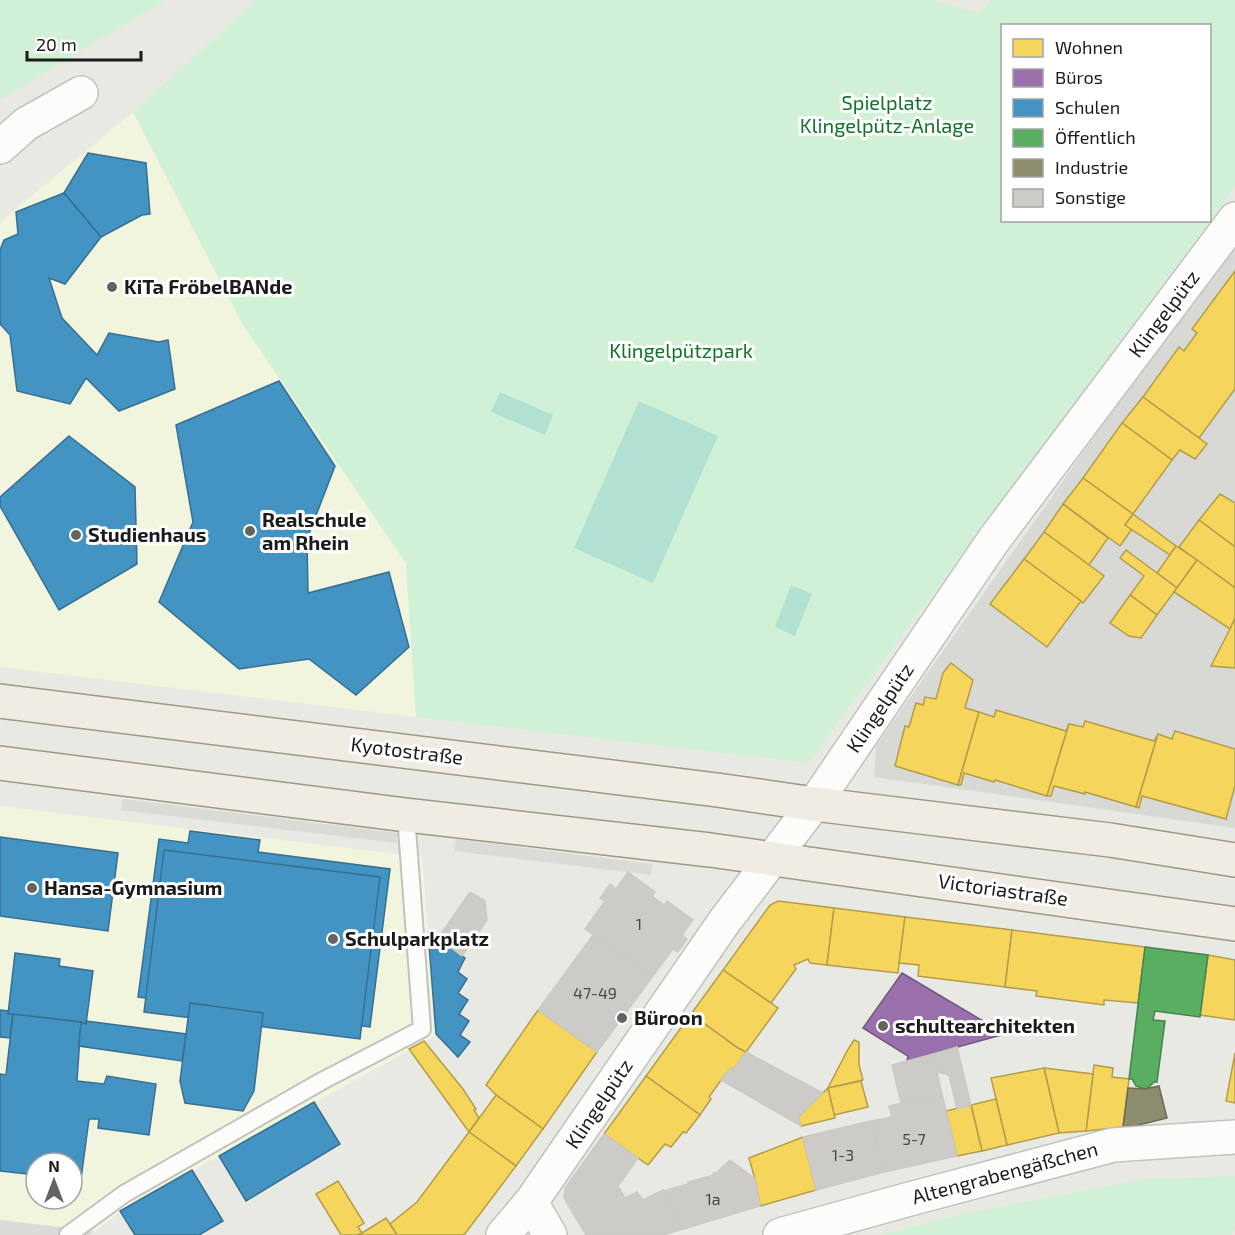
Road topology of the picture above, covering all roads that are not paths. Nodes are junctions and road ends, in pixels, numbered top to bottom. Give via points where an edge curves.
1 (81, 93) dead end
2 (0, 147) edge
3 (1235, 219) edge
4 (0, 701) edge
5 (0, 763) edge
6 (814, 804) junction
7 (406, 815) junction
8 (771, 859) junction
9 (1235, 860) edge
10 (1235, 924) edge
11 (1235, 1137) edge
12 (531, 1202) junction
13 (68, 1235) edge
14 (503, 1235) edge
15 (549, 1235) edge
16 (780, 1235) edge

1 - 2 street via 26,124
3 - 6 street, Klingelpütz via 993,541
4 - 6 main road, Kyotostraße
5 - 7 main road
6 - 8 street, Klingelpütz
6 - 9 main road via 1110,840
7 - 8 main road
7 - 13 lane via 422,1029 124,1194
8 - 10 main road, Victoriastraße
8 - 12 street, Klingelpütz
11 - 16 street, Altengrabengäßchen via 1113,1145
12 - 14 street, Klingelpütz
12 - 15 street

